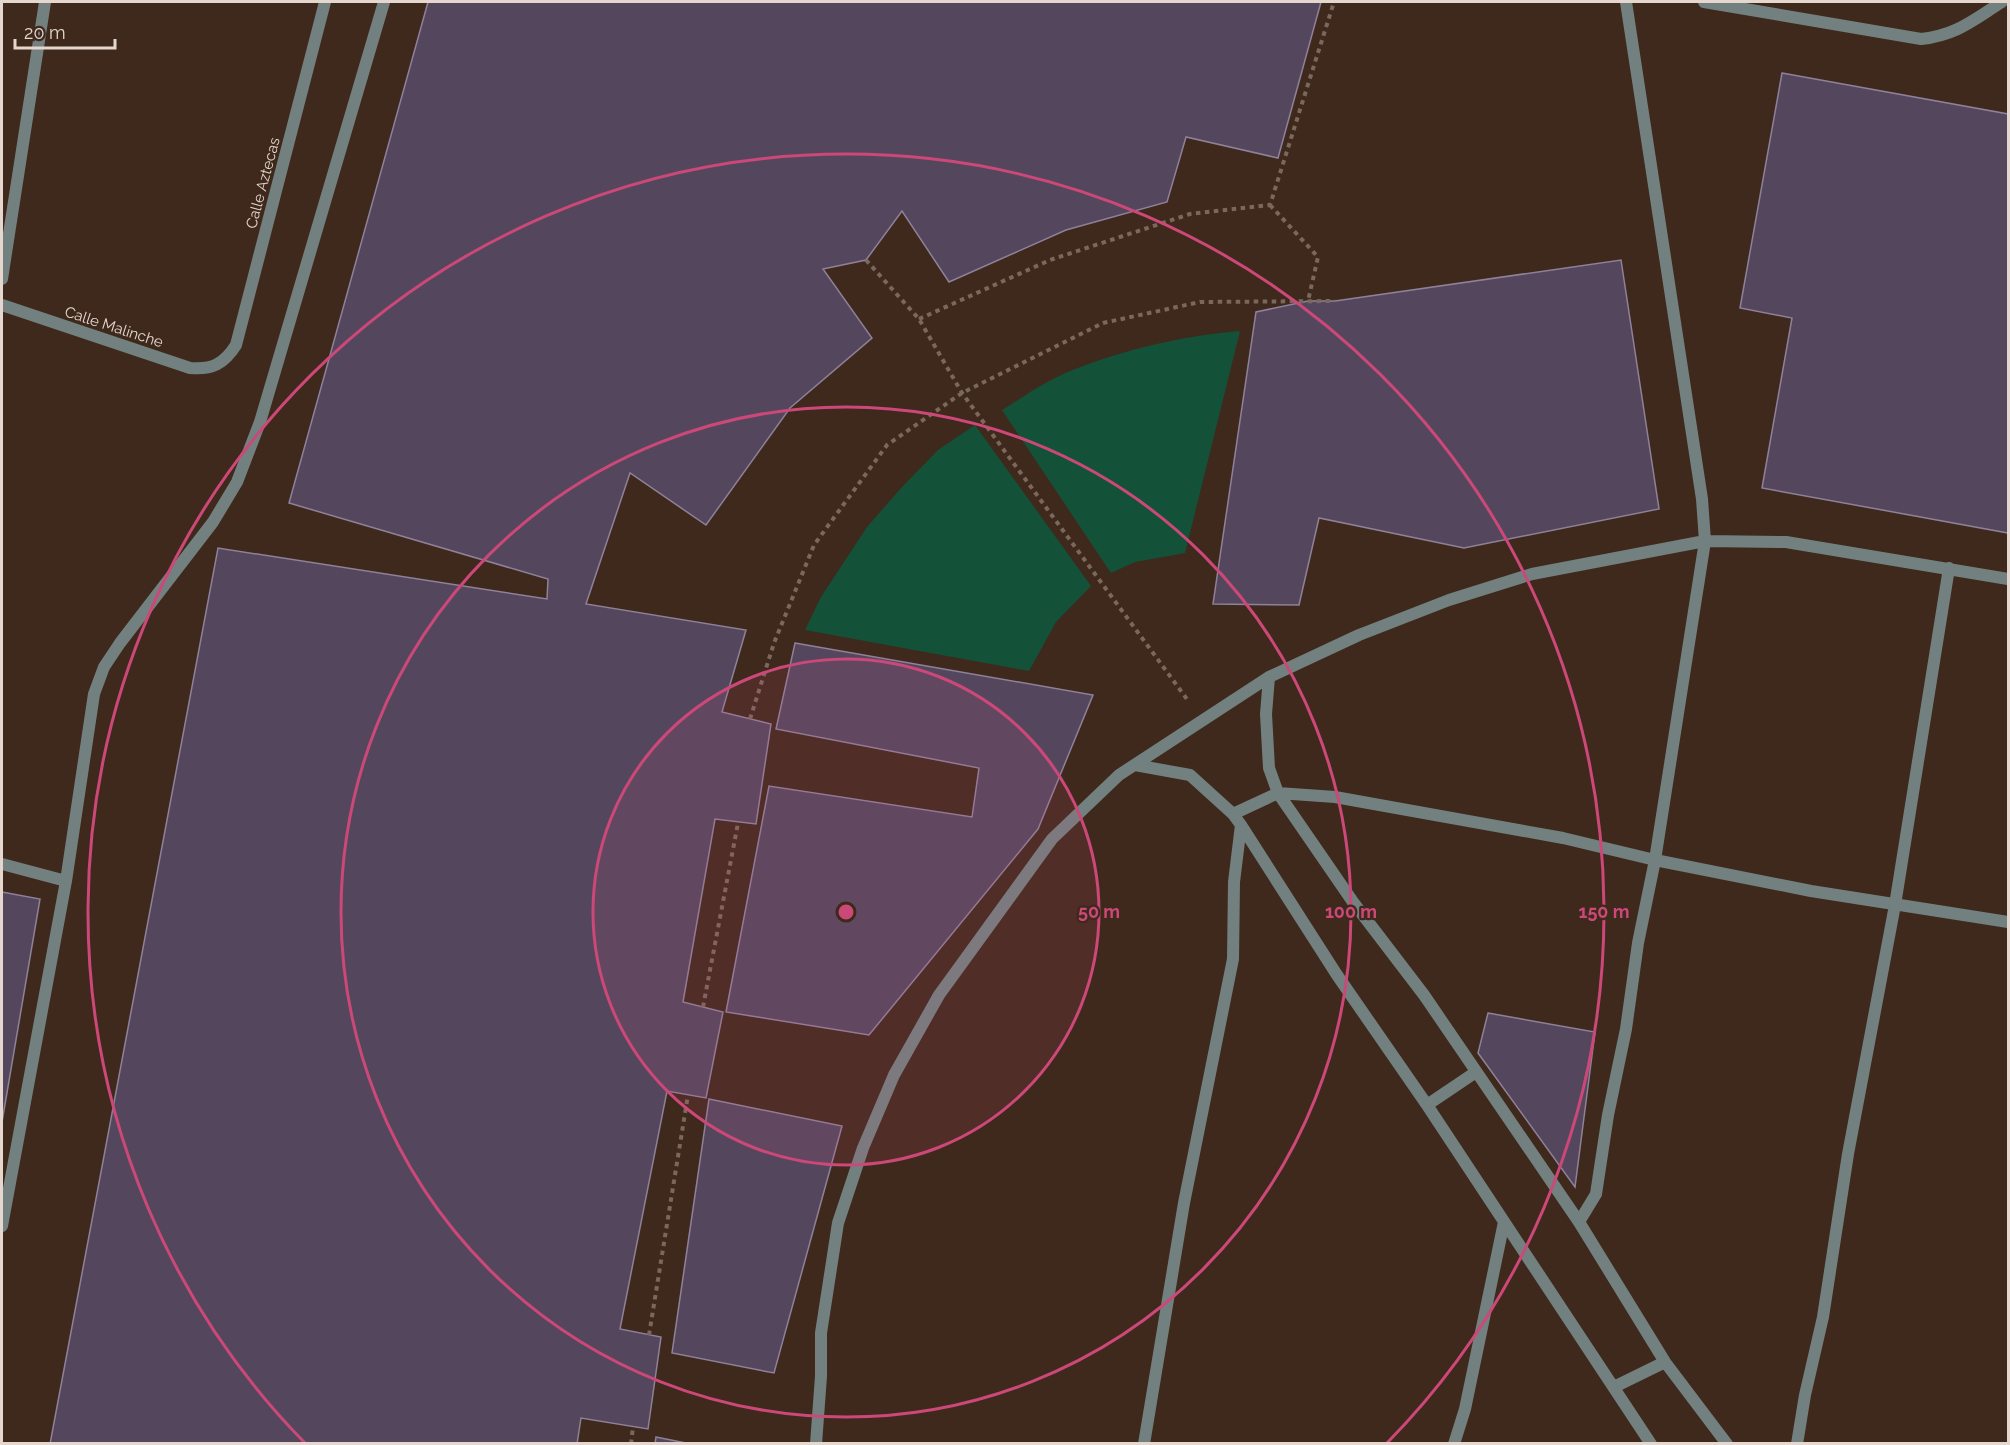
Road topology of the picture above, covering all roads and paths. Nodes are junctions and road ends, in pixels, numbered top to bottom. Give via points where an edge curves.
1 (45, 2) edge
2 (325, 2) edge
3 (384, 2) edge
4 (1334, 2) edge
5 (1626, 2) edge
6 (1704, 2) edge
7 (2002, 2) edge
8 (1270, 205) junction
9 (866, 260) dead end
10 (2, 279) edge
11 (1308, 301) junction
12 (1335, 301) dead end
13 (2, 305) edge
14 (919, 319) junction
15 (218, 364) joint
16 (962, 393) junction
17 (1705, 541) junction
18 (1949, 568) junction
19 (2008, 579) edge
20 (1269, 677) junction
21 (750, 719) dead end
22 (1203, 721) junction
23 (1135, 765) junction
24 (1278, 793) junction
25 (1233, 814) junction
26 (738, 823) dead end
27 (1241, 825) junction
28 (1655, 860) junction
29 (2, 864) edge
30 (66, 881) junction
31 (1895, 905) junction
32 (2008, 922) edge
33 (703, 1007) dead end
34 (1476, 1071) junction
35 (688, 1095) dead end
36 (1427, 1105) junction
37 (1504, 1222) junction
38 (1580, 1222) junction
39 (2, 1226) edge
40 (649, 1335) dead end
41 (1665, 1362) junction
42 (1614, 1387) junction
43 (633, 1427) dead end
44 (630, 1443) edge
45 (816, 1443) edge
46 (1144, 1443) edge
47 (1454, 1443) edge
48 (1651, 1443) edge
49 (1728, 1443) edge
50 (1797, 1443) edge

1 - 10 street
2 - 15 street, Calle Aztecas via 236,345
3 - 30 street via 260,422 237,482 213,522 120,643 104,667 94,694
4 - 8 path
5 - 17 street via 1702,499
6 - 7 street via 1921,39 1960,28
8 - 11 path via 1318,257
8 - 14 path via 1179,217 1050,260
9 - 14 path
11 - 12 path
11 - 16 path via 1200,302 1103,323
13 - 15 street, Calle Malinche via 190,368 205,369
14 - 16 path
16 - 21 path via 886,445 814,545 774,642
16 - 22 path
17 - 18 street via 1786,542
17 - 20 street via 1532,574 1449,600 1359,635
17 - 28 street
18 - 19 street
18 - 31 street
20 - 22 street
20 - 24 street via 1269,768
22 - 23 street
23 - 25 street via 1190,775
23 - 45 street via 1119,775 1052,839 939,995 894,1076 863,1148 838,1224 821,1334
24 - 25 street
24 - 28 street via 1335,797 1563,838
24 - 34 street
25 - 27 street
26 - 33 path
27 - 36 street via 1337,975
27 - 46 street via 1234,882 1233,958 1184,1203
28 - 31 street
28 - 38 street via 1596,1194
29 - 30 street
30 - 39 street
31 - 32 street
31 - 50 street
34 - 36 street
34 - 38 street
35 - 40 path
36 - 37 street
37 - 42 street
37 - 47 street via 1466,1409
38 - 41 street
41 - 42 street
41 - 49 street
42 - 48 street
43 - 44 path

